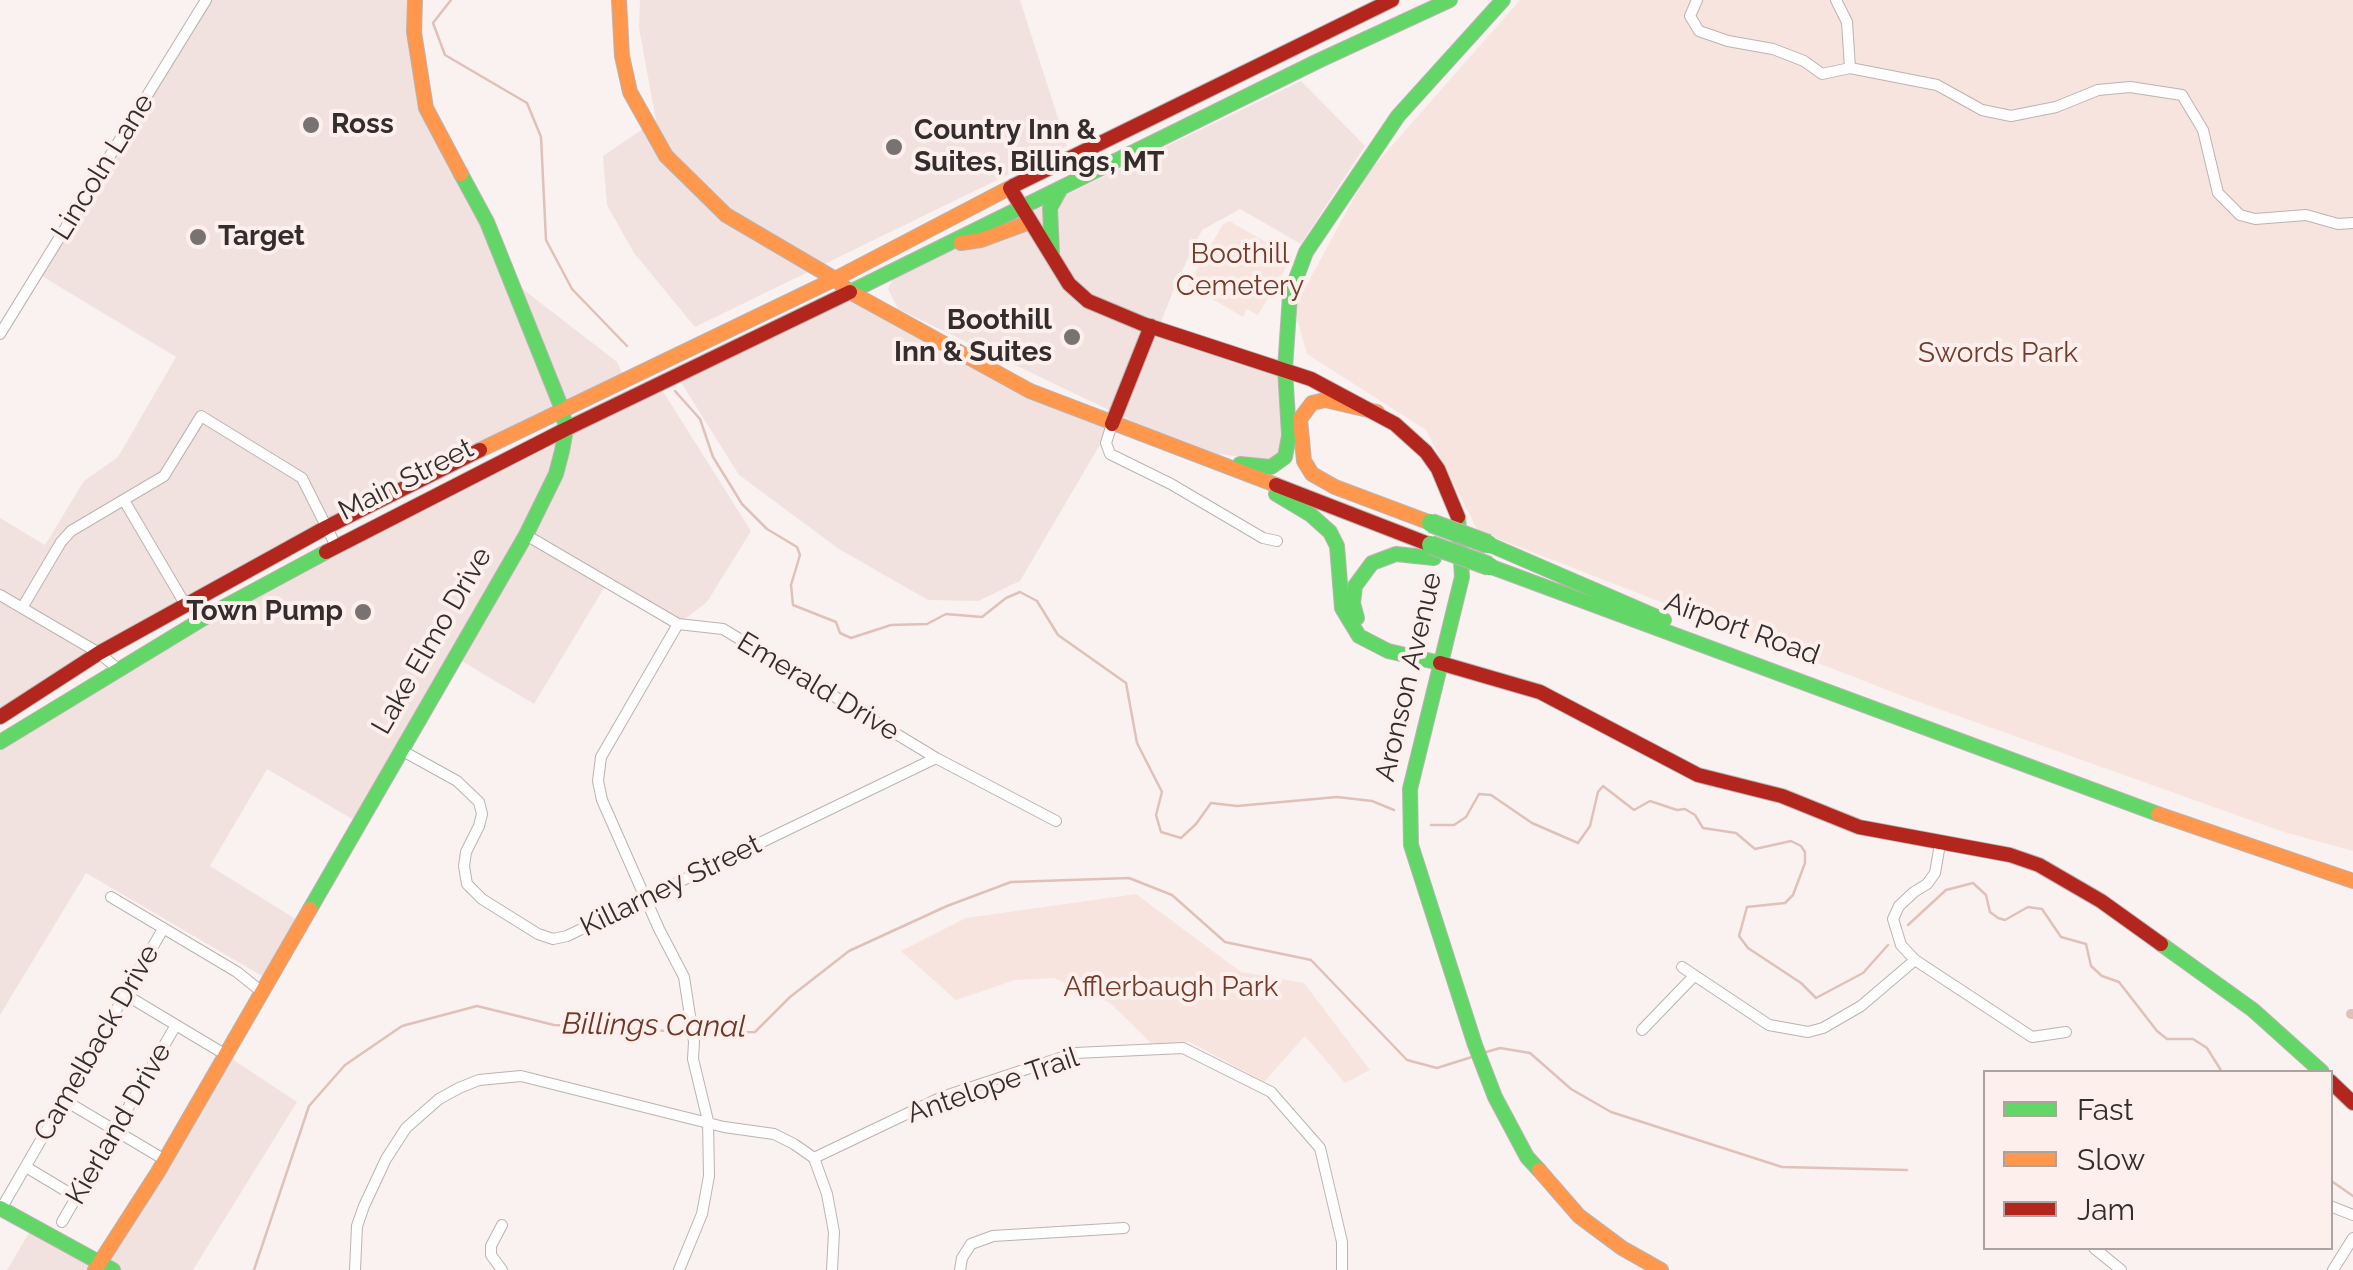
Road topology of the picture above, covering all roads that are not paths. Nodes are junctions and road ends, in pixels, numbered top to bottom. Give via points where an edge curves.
1 (206, 0) edge
2 (415, 0) edge
3 (619, 0) edge
4 (1392, 0) edge
5 (1450, 0) edge
6 (1504, 0) edge
7 (1696, 0) edge
8 (1836, 0) edge
9 (1850, 68) junction
10 (1062, 187) junction
11 (1010, 188) junction
12 (1026, 214) junction
13 (2353, 224) edge
14 (1052, 254) junction
15 (835, 280) junction
16 (850, 292) junction
17 (1150, 326) junction
18 (0, 334) edge
19 (1287, 345) junction
20 (1286, 369) junction
21 (562, 408) junction
22 (1377, 412) junction
23 (1112, 424) junction
24 (566, 430) junction
25 (1205, 459) junction
26 (1240, 472) junction
27 (125, 502) junction
28 (327, 527) junction
29 (526, 535) junction
30 (1277, 541) dead end
31 (336, 546) junction
32 (1432, 551) junction
33 (0, 594) edge
34 (185, 604) junction
35 (22, 608) junction
36 (678, 624) junction
37 (1378, 646) junction
38 (1722, 651) junction
39 (99, 653) junction
40 (1440, 663) junction
41 (118, 668) junction
42 (0, 717) edge
43 (0, 742) edge
44 (401, 750) junction
45 (936, 758) junction
46 (1056, 821) dead end
47 (1940, 844) junction
48 (2353, 882) edge
49 (111, 897) dead end
50 (647, 898) junction
51 (163, 930) junction
52 (1916, 960) junction
53 (1682, 968) dead end
54 (1694, 976) junction
55 (262, 992) junction
56 (126, 995) junction
57 (176, 1025) junction
58 (1642, 1030) dead end
59 (2066, 1032) dead end
60 (226, 1055) junction
61 (2320, 1070) edge
62 (2333, 1083) edge
63 (64, 1100) junction
64 (2353, 1103) edge
65 (708, 1121) junction
66 (115, 1131) junction
67 (814, 1158) junction
68 (165, 1160) junction
69 (26, 1167) junction
70 (76, 1197) junction
71 (1, 1209) edge
72 (62, 1222) dead end
73 (502, 1225) dead end
74 (1124, 1228) dead end
75 (2353, 1238) edge
76 (2096, 1250) edge
77 (103, 1267) edge
78 (355, 1270) edge
79 (502, 1270) edge
80 (680, 1270) edge
81 (832, 1270) edge
82 (960, 1270) edge
83 (1342, 1270) edge
84 (1661, 1270) edge
85 (2121, 1270) edge
86 (2333, 1270) edge

1 - 18 street, Lincoln Lane
2 - 21 main road, Lake Elmo Drive via 426,108 487,222
3 - 15 main road via 630,92 666,156 726,214
4 - 11 main road, Main Street
5 - 10 main road, Main Street
6 - 19 main road via 1390,126 1306,252 1290,294
7 - 9 street via 1690,16 1699,31 1773,49 1822,74
8 - 9 street via 1847,22
9 - 13 street via 1936,85 1982,110 2012,116 2098,90 2182,95 2203,130 2218,193 2240,215 2306,214
10 - 12 main road, Main Street
10 - 14 main road via 1050,208
11 - 12 main road, Aronson Avenue
11 - 15 main road, Main Street
12 - 14 main road, Aronson Avenue
12 - 16 main road, Main Street
14 - 17 main road, Aronson Avenue via 1088,301
15 - 16 main road
15 - 21 main road, Main Street
16 - 23 main road, Airport Road via 994,374
16 - 24 main road, Main Street
17 - 20 main road, Aronson Avenue
17 - 23 main road
19 - 20 main road
19 - 22 main road via 1304,366
20 - 22 main road, Aronson Avenue
20 - 25 main road via 1288,450 1280,462 1258,467
21 - 24 main road, Lake Elmo Drive
21 - 28 main road, Main Street
22 - 38 main road, bridge via 1312,403 1300,418 1304,461 1312,474 1648,611
22 - 40 main road, Aronson Avenue via 1426,452 1454,504 1462,577
23 - 25 main road, Airport Road
23 - 30 street via 1110,454
24 - 29 main road, Lake Elmo Drive via 556,474
24 - 31 main road, Main Street
25 - 26 main road, Airport Road
26 - 32 main road, Airport Road
26 - 37 main road via 1330,532 1348,623
27 - 28 street via 164,476 201,416 302,478
27 - 34 street
27 - 35 street via 71,531
28 - 31 street
28 - 34 main road, Main Street
29 - 36 street, Emerald Drive
29 - 44 main road, Lake Elmo Drive
31 - 41 main road, Main Street
32 - 37 main road via 1389,556 1360,577 1355,612
32 - 38 main road, Airport Road, bridge
33 - 35 street
34 - 39 main road, Main Street
35 - 39 street
36 - 45 street, Emerald Drive via 722,628
36 - 50 street via 598,768 602,800
37 - 40 main road
38 - 48 main road, Airport Road
39 - 41 street
39 - 42 main road, Main Street
40 - 47 main road via 1540,692 1698,775 1782,796 1858,827
40 - 84 main road, Aronson Avenue via 1408,804 1411,845 1485,1070 1508,1125 1556,1194 1602,1234
41 - 43 main road, Main Street
44 - 50 street, Killarney Street via 480,802 480,826 466,852 467,884 538,934 567,936
44 - 55 main road, Lake Elmo Drive
45 - 46 street, Emerald Drive
45 - 50 street, Killarney Street
47 - 52 street via 1935,874 1893,919 1901,945
47 - 61 main road via 2010,855 2063,877 2254,1010
49 - 51 street
50 - 65 street via 684,977
51 - 55 street
51 - 56 street, Camelback Drive
52 - 54 street via 1861,1006 1808,1032 1769,1025
52 - 59 street via 2032,1036
53 - 54 street
54 - 58 street
55 - 60 main road, Lake Elmo Drive
56 - 57 street
56 - 63 street, Camelback Drive
57 - 60 street
57 - 66 street, Kierland Drive
60 - 68 main road, Lake Elmo Drive
62 - 64 main road
63 - 66 street
63 - 69 street, Camelback Drive
65 - 67 street via 774,1134
65 - 78 street via 520,1076 459,1088 414,1120 386,1159 357,1226
65 - 80 street via 702,1214
66 - 68 street
66 - 70 street, Kierland Drive
67 - 81 street via 834,1232
67 - 83 street, Antelope Trail via 942,1097 1075,1053 1183,1048 1271,1092 1320,1148
68 - 77 main road, Lake Elmo Drive
69 - 70 street
69 - 71 street, Camelback Drive
70 - 72 street, Kierland Drive
71 - 77 main road
73 - 79 street via 490,1255
74 - 82 street via 992,1236 971,1244
75 - 86 street
76 - 85 street

